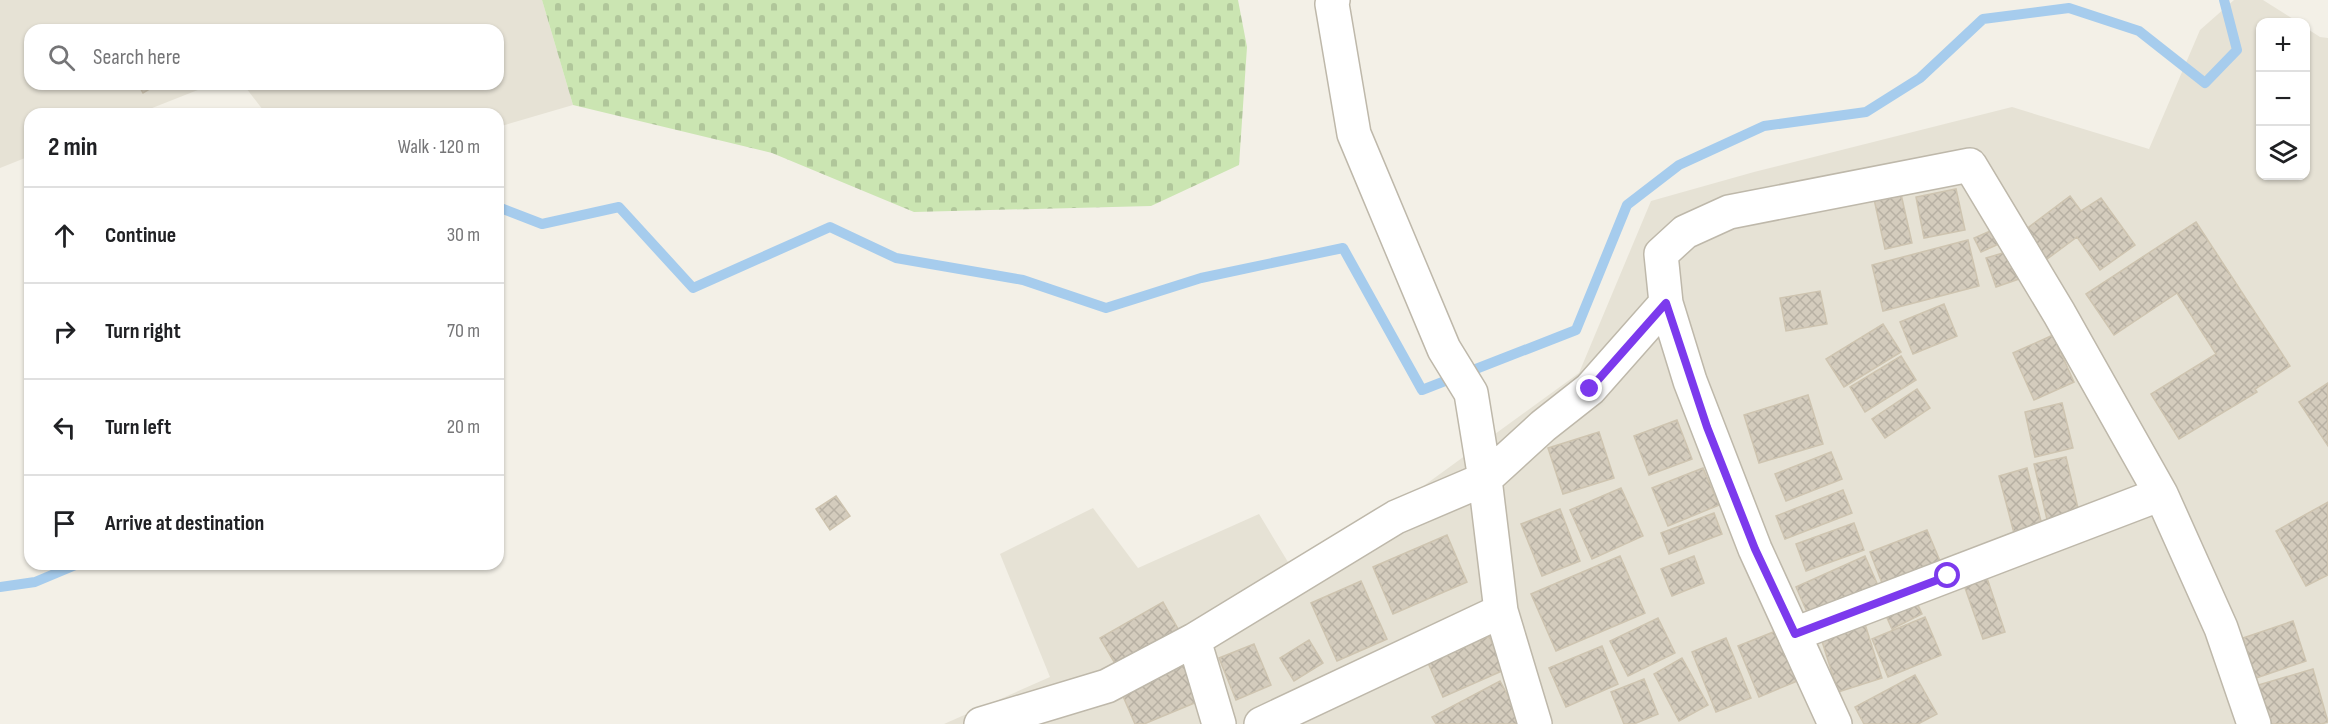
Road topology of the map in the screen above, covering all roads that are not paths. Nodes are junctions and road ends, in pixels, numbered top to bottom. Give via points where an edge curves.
1 (1334, 0) edge
2 (1666, 303) junction
3 (1485, 479) junction
4 (2161, 494) junction
5 (1501, 611) junction
6 (1795, 634) junction
7 (1194, 640) junction
8 (981, 724) edge
9 (1219, 724) edge
10 (1262, 724) edge
11 (1535, 724) edge
12 (1835, 724) edge
13 (2254, 724) edge

1 - 3 street via 1354,134 1444,349 1471,393
2 - 3 street via 1590,389
2 - 4 street via 1661,254 1685,232 1729,212 1970,165
2 - 6 street via 1707,427 1755,549
3 - 5 street
3 - 7 street via 1396,518
4 - 6 street
4 - 13 street via 2222,628
5 - 10 street
5 - 11 street
6 - 12 street
7 - 8 street via 1107,686
7 - 9 street

